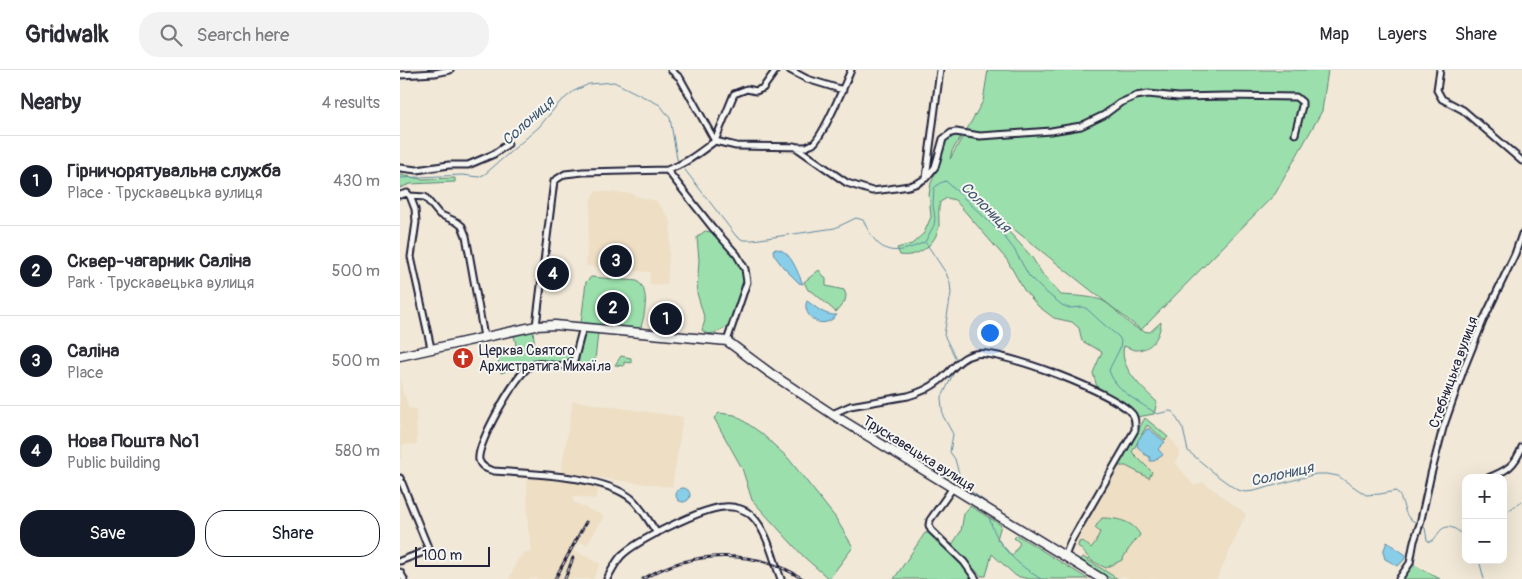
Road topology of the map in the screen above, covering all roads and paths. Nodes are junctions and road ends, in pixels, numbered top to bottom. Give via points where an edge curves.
1 (450, 70) edge
2 (672, 70) edge
3 (776, 70) edge
4 (790, 70) edge
5 (851, 70) edge
6 (940, 70) edge
7 (1440, 70) edge
8 (403, 73) edge
9 (843, 90) junction
10 (1295, 134) dead end
11 (715, 141) junction
12 (508, 144) dead end
13 (794, 146) junction
14 (1522, 161) edge
15 (400, 168) edge
16 (667, 170) junction
17 (926, 178) junction
18 (400, 195) edge
19 (410, 196) junction
20 (1522, 234) edge
21 (536, 326) junction
22 (583, 327) junction
23 (484, 337) junction
24 (727, 341) junction
25 (431, 348) junction
26 (400, 356) edge
27 (832, 414) junction
28 (1522, 447) edge
29 (1499, 474) edge
30 (400, 478) edge
31 (952, 488) junction
32 (657, 533) junction
33 (1065, 556) junction
34 (400, 561) edge
35 (400, 572) edge
36 (404, 579) edge
37 (607, 579) edge
38 (781, 579) edge
39 (976, 579) edge
40 (1102, 579) edge
41 (1399, 579) edge

1 - 8 street
2 - 11 street via 680,78
3 - 11 street via 763,88 734,94
4 - 9 street
5 - 9 street
6 - 17 street
7 - 14 street via 1437,90 1442,99 1463,110
9 - 13 street via 814,144
10 - 17 street via 1302,106 1296,97 1148,94 1120,103 1104,116 1074,128 980,136 951,133 943,139 935,167
11 - 13 street via 736,146
11 - 16 street via 677,167
12 - 15 street via 494,154 468,164 418,170
13 - 17 street via 846,183 861,188 909,186
16 - 21 street via 583,172 565,174 554,181
16 - 24 street via 745,269 747,282
18 - 19 street via 407,193
19 - 23 street via 425,197 439,214 462,226 470,251
19 - 25 street via 416,222 411,257
20 - 41 street, Стебницька вулиця via 1464,368 1430,474 1410,563
21 - 22 street
21 - 23 street
22 - 24 street
22 - 32 street via 574,361 564,367 530,366 513,383 498,410 480,452 480,460 485,468 494,471 576,478 615,490 634,502
23 - 25 street
24 - 27 street, Трускавецька вулиця via 770,374
25 - 26 street
27 - 31 street, Трускавецька вулиця
27 - 33 street via 850,406 916,393 939,381 962,358 976,354 1013,359 1108,396 1132,414 1135,430
28 - 29 street via 1509,468
30 - 34 street via 429,550
31 - 33 street, Трускавецька вулиця
31 - 39 street via 929,525
32 - 37 street via 622,555
32 - 38 street via 705,510 739,508 752,516 760,528
33 - 40 street, Трускавецька вулиця
35 - 36 street

